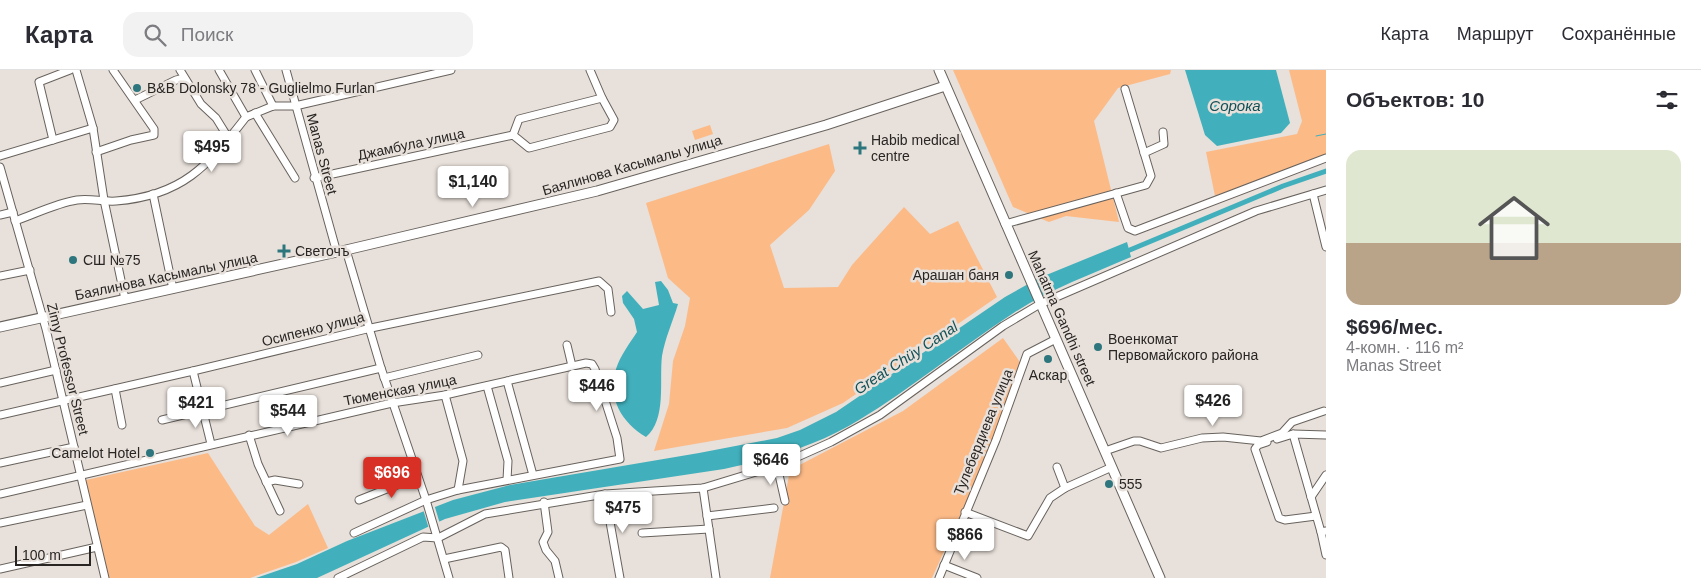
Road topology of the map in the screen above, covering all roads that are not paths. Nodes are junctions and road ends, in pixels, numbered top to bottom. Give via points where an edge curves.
1 (70, 70) edge
2 (76, 70) edge
3 (113, 70) edge
4 (180, 70) edge
5 (219, 70) edge
6 (255, 70) edge
7 (286, 70) edge
8 (451, 70) edge
9 (590, 70) edge
10 (939, 70) edge
11 (184, 78) junction
12 (945, 86) junction
13 (1125, 89) dead end
14 (602, 98) junction
15 (135, 100) junction
16 (273, 106) junction
17 (296, 106) junction
18 (255, 113) junction
19 (246, 117) junction
20 (93, 128) junction
21 (1163, 132) dead end
22 (513, 135) junction
23 (229, 139) junction
24 (53, 140) junction
25 (96, 152) junction
26 (1144, 153) junction
27 (0, 156) edge
28 (1326, 158) edge
29 (0, 168) edge
30 (295, 178) dead end
31 (314, 178) junction
32 (1326, 190) edge
33 (1116, 193) junction
34 (153, 194) junction
35 (1313, 194) junction
36 (104, 200) junction
37 (13, 212) junction
38 (0, 215) edge
39 (15, 221) junction
40 (1005, 224) junction
41 (1326, 246) edge
42 (346, 250) junction
43 (337, 253) junction
44 (30, 270) junction
45 (0, 276) edge
46 (173, 289) junction
47 (125, 299) junction
48 (1040, 304) junction
49 (611, 312) dead end
50 (43, 318) junction
51 (0, 327) edge
52 (371, 328) junction
53 (1056, 339) junction
54 (567, 345) dead end
55 (478, 355) dead end
56 (572, 366) junction
57 (381, 368) junction
58 (56, 370) junction
59 (193, 371) junction
60 (384, 378) junction
61 (506, 381) junction
62 (0, 383) edge
63 (488, 386) junction
64 (115, 389) junction
65 (445, 395) junction
66 (63, 401) junction
67 (392, 403) junction
68 (204, 410) junction
69 (1324, 411) dead end
70 (0, 415) edge
71 (162, 420) dead end
72 (122, 425) dead end
73 (1293, 434) junction
74 (249, 435) junction
75 (1326, 436) edge
76 (210, 444) junction
77 (74, 447) junction
78 (1105, 451) junction
79 (0, 463) edge
80 (777, 466) junction
81 (1057, 467) dead end
82 (1112, 468) junction
83 (1326, 475) edge
84 (533, 476) junction
85 (81, 477) junction
86 (417, 477) junction
87 (506, 480) junction
88 (266, 482) junction
89 (299, 484) dead end
90 (703, 488) junction
91 (1066, 488) junction
92 (458, 490) junction
93 (0, 494) edge
94 (605, 494) junction
95 (1311, 497) junction
96 (359, 500) dead end
97 (427, 502) junction
98 (544, 502) junction
99 (785, 502) dead end
100 (87, 505) junction
101 (774, 508) dead end
102 (280, 511) dead end
103 (965, 512) junction
104 (707, 516) junction
105 (1316, 516) junction
106 (0, 523) edge
107 (709, 529) junction
108 (1324, 532) edge
109 (354, 533) dead end
110 (642, 533) dead end
111 (438, 538) junction
112 (97, 547) junction
113 (1326, 555) edge
114 (444, 560) junction
115 (944, 565) junction
116 (0, 569) edge
117 (105, 578) edge
118 (338, 578) edge
119 (449, 578) edge
120 (509, 578) edge
121 (559, 578) edge
122 (620, 578) edge
123 (716, 578) edge
124 (939, 578) edge
125 (977, 578) edge
126 (1160, 578) edge

1 - 24 street via 39,82
2 - 20 street
3 - 15 street
4 - 11 street
5 - 19 street
6 - 16 street
7 - 17 street
8 - 17 street
9 - 14 street
10 - 12 main road, Mahatma Gandhi street
11 - 15 street
11 - 23 street
12 - 40 main road, Mahatma Gandhi street
12 - 42 main road, Баялинова Касымалы улица via 826,125 597,191
13 - 26 street
14 - 22 street via 518,119
14 - 22 street via 614,120 610,127 529,148
15 - 25 street via 154,129 154,135
16 - 17 street, Manas Street
16 - 18 street, Manas Street
17 - 31 street, Manas Street
18 - 19 street, Manas Street
18 - 30 street
19 - 23 street
20 - 24 street
20 - 25 street
21 - 26 street via 1164,144
22 - 31 street, Джамбула улица
23 - 34 street via 193,176 176,187
24 - 27 street
25 - 36 street
26 - 33 street via 1151,176 1146,185
28 - 33 street via 1135,231 1128,228
29 - 37 street, Zimy Professor Street
31 - 43 street, Manas Street
32 - 35 street
33 - 40 street
34 - 36 street
34 - 46 street
35 - 41 street
35 - 48 street via 1247,215
36 - 39 street via 76,200
36 - 47 street
37 - 38 street
37 - 39 street, Zimy Professor Street
39 - 44 street, Zimy Professor Street
40 - 48 main road, Mahatma Gandhi street
42 - 43 main road, Баялинова Касымалы улица
42 - 52 street
43 - 46 main road, Баялинова Касымалы улица
44 - 45 street
44 - 50 street, Zimy Professor Street
46 - 47 main road, Баялинова Касымалы улица
47 - 50 main road, Баялинова Касымалы улица
48 - 53 main road, Mahatma Gandhi street
48 - 80 street via 1003,326 880,415
49 - 52 street, Осипенко улица via 608,289 599,281
50 - 51 main road, Баялинова Касымалы улица
50 - 58 street, Zimy Professor Street
52 - 57 street
52 - 59 street, Осипенко улица
53 - 78 main road, Mahatma Gandhi street
53 - 103 street, Тулебердиева улица via 1027,354 996,440
54 - 56 street
55 - 60 street
56 - 61 street, Тюменская улица
56 - 84 street, Тюменская улица via 586,363 595,369 617,438 620,459
57 - 60 street
57 - 68 street
58 - 62 street
58 - 66 street, Zimy Professor Street
59 - 64 street, Осипенко улица
59 - 68 street
60 - 67 street
61 - 63 street, Тюменская улица
61 - 84 street
63 - 65 street, Тюменская улица
63 - 87 street via 508,461
64 - 66 street, Осипенко улица
64 - 72 street
65 - 67 street, Тюменская улица
65 - 92 street via 463,461
66 - 70 street, Осипенко улица
66 - 77 street, Zimy Professor Street
67 - 74 street, Тюменская улица
67 - 86 street
68 - 71 street
68 - 76 street
69 - 78 street via 1292,422 1282,433 1261,441 1202,438 1161,448 1134,441
73 - 75 street
73 - 95 street
73 - 105 street via 1258,445 1256,455 1280,518
74 - 76 street, Тюменская улица
74 - 88 street
76 - 85 street, Тюменская улица
77 - 79 street
77 - 85 street, Zimy Professor Street
78 - 82 main road, Mahatma Gandhi street
80 - 90 street
80 - 99 street
81 - 91 street
82 - 91 street
82 - 126 main road, Mahatma Gandhi street
83 - 95 street
84 - 87 street
85 - 93 street, Тюменская улица
85 - 100 street, Zimy Professor Street
86 - 96 street
86 - 97 street
87 - 92 street
88 - 89 street via 276,480
88 - 102 street
90 - 94 street
90 - 104 street
91 - 103 street via 1050,498 1028,536
92 - 97 street
94 - 98 street
94 - 122 street
95 - 105 street
97 - 109 street
97 - 111 street
98 - 111 street via 485,514
98 - 121 street via 548,532 543,542 555,561
100 - 106 street
100 - 112 street, Zimy Professor Street
101 - 104 street
103 - 115 street, Тулебердиева улица
104 - 107 street
105 - 108 street
107 - 110 street
107 - 123 street
108 - 113 street
111 - 114 street
111 - 118 street via 423,537
112 - 116 street
112 - 117 street, Zimy Professor Street
114 - 119 street
114 - 120 street via 501,547 505,550
115 - 124 street, Тулебердиева улица
115 - 125 street

